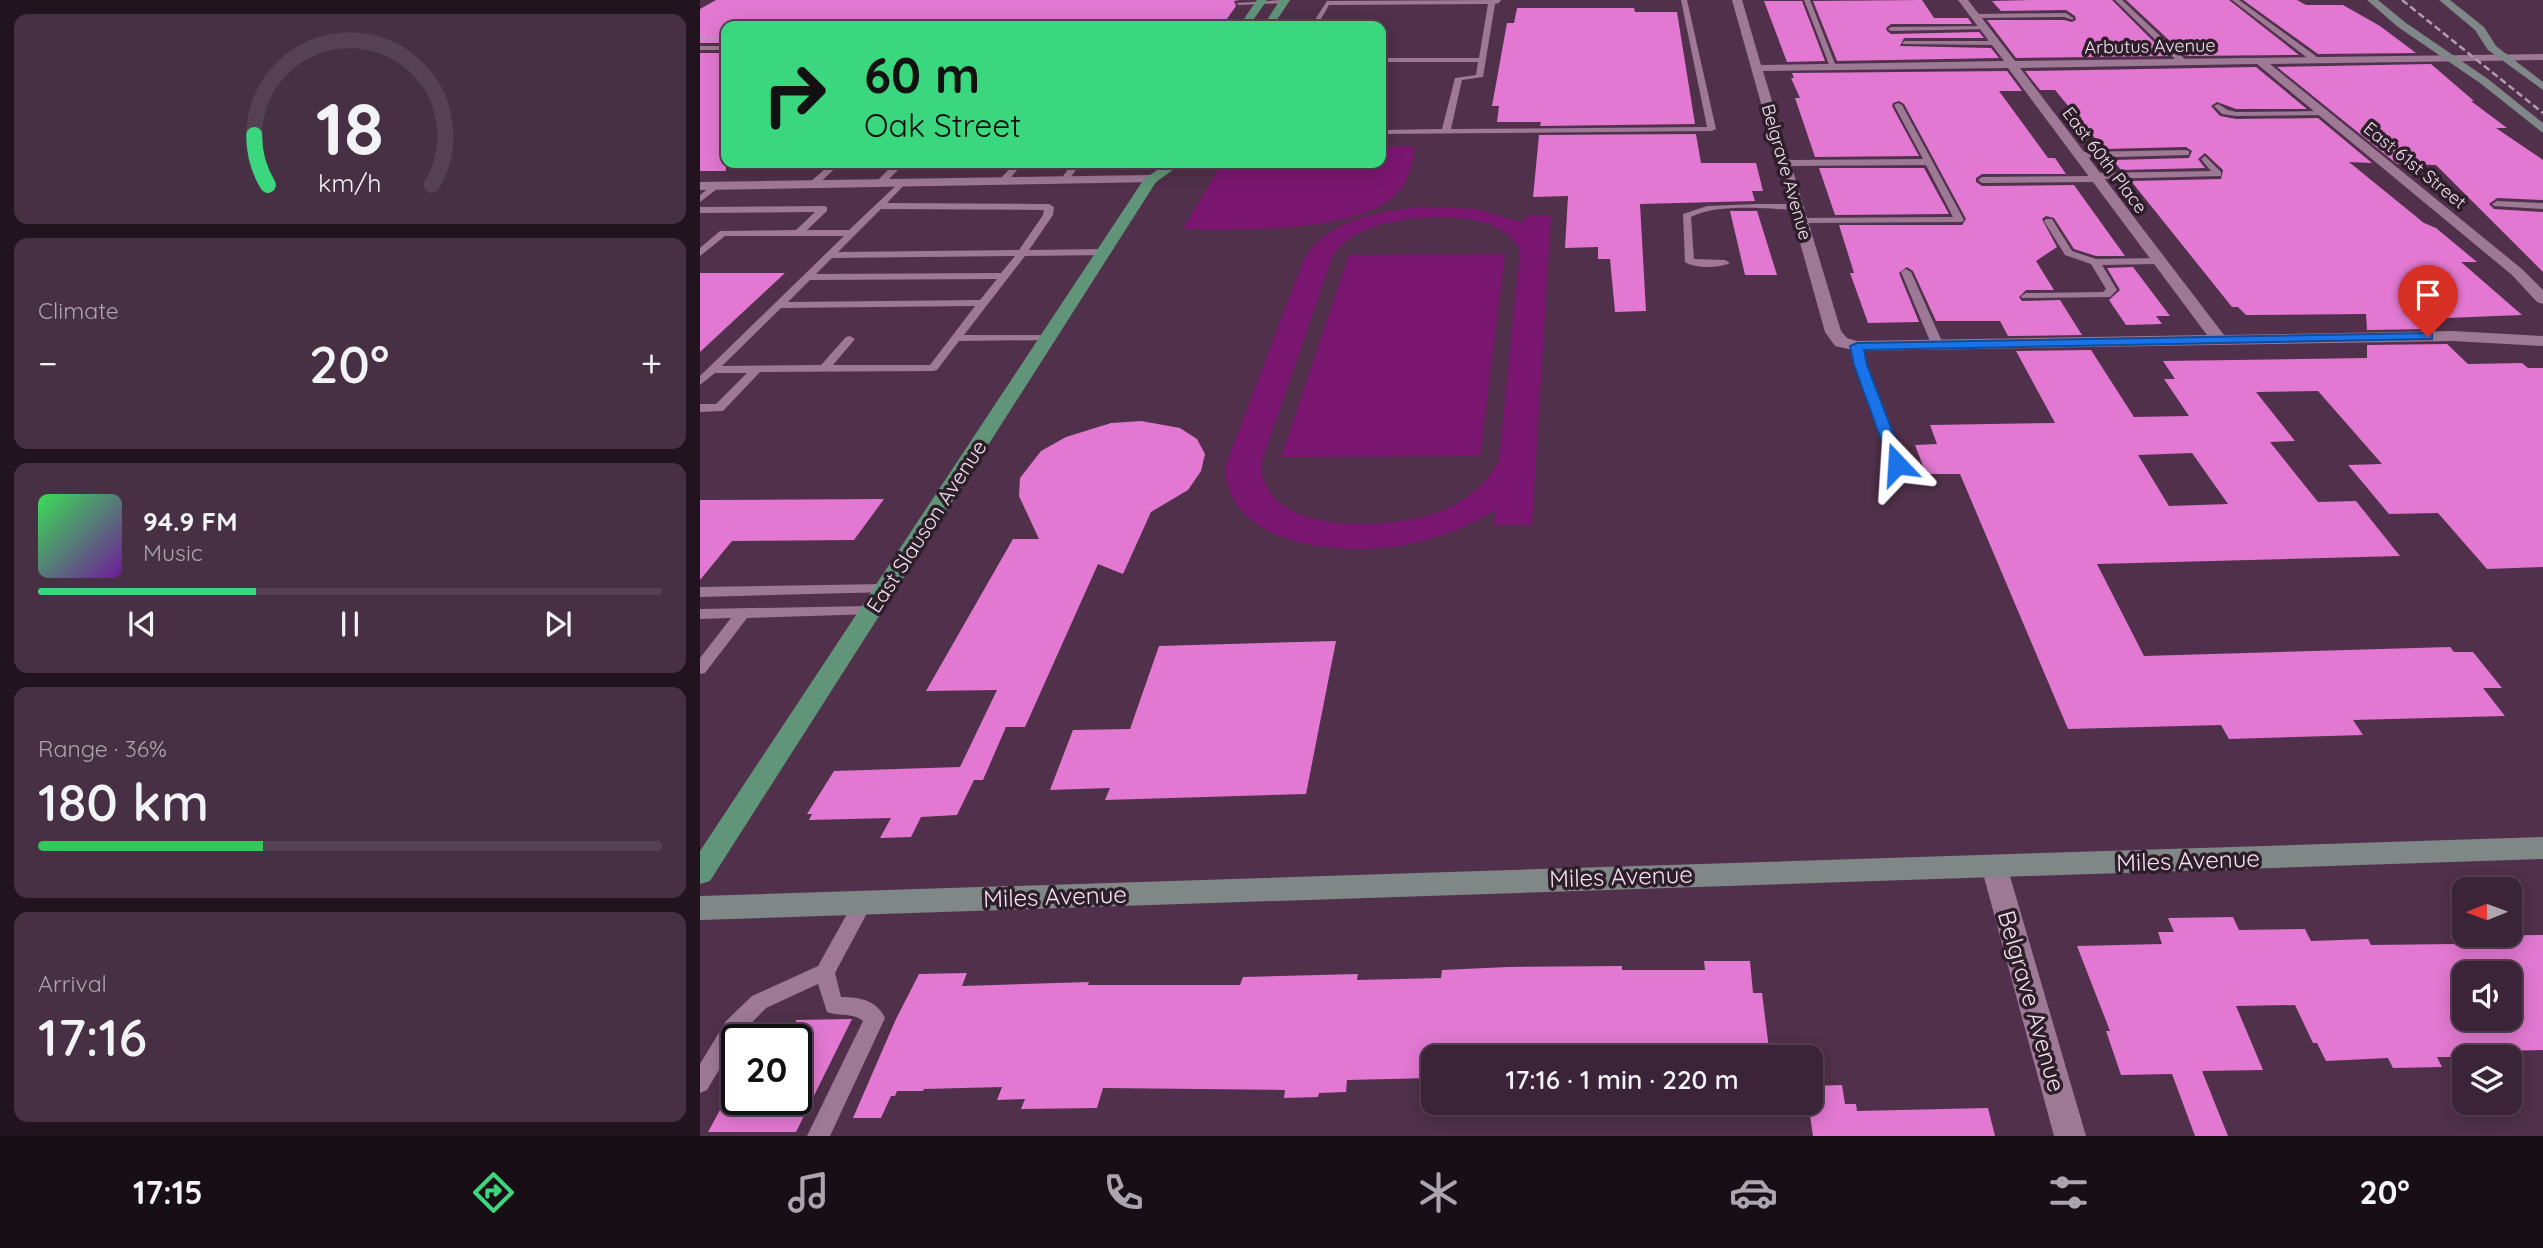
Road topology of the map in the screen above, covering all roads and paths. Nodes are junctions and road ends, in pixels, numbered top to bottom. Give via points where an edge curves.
1 (1684, 0) edge
2 (1737, 0) edge
3 (1807, 0) edge
4 (1963, 0) edge
5 (2118, 0) edge
6 (2235, 0) edge
7 (2372, 0) edge
8 (2444, 0) edge
9 (1261, 1) edge
10 (1284, 1) edge
11 (1495, 1) edge
12 (1318, 2) dead end
13 (1376, 2) edge
14 (1239, 3) dead end
15 (1327, 3) junction
16 (1976, 16) junction
17 (2071, 19) dead end
18 (1247, 21) edge
19 (1271, 21) edge
20 (1317, 21) edge
21 (1985, 28) junction
22 (1891, 29) dead end
23 (1904, 43) dead end
24 (1997, 43) junction
25 (700, 48) edge
26 (721, 48) edge
27 (2543, 57) edge
28 (2453, 58) junction
29 (2504, 58) junction
30 (1386, 60) edge
31 (1482, 60) junction
32 (2317, 61) junction
33 (2261, 62) junction
34 (2184, 63) junction
35 (2013, 65) junction
36 (1834, 67) junction
37 (1758, 68) junction
38 (2543, 88) edge
39 (1898, 105) dead end
40 (2218, 106) dead end
41 (2323, 113) junction
42 (2543, 129) edge
43 (1446, 131) junction
44 (1386, 132) edge
45 (2186, 153) dead end
46 (2080, 155) junction
47 (2205, 159) dead end
48 (1929, 162) junction
49 (1787, 163) junction
50 (831, 168) edge
51 (896, 168) edge
52 (1015, 168) edge
53 (1073, 168) edge
54 (1151, 168) edge
55 (1168, 168) edge
56 (2096, 177) junction
57 (1151, 178) junction
58 (1064, 180) junction
59 (1982, 180) dead end
60 (1003, 181) junction
61 (880, 183) junction
62 (903, 183) junction
63 (813, 184) junction
64 (718, 185) junction
65 (700, 186) edge
66 (700, 199) edge
67 (2497, 204) dead end
68 (879, 206) junction
69 (2543, 206) edge
70 (700, 210) edge
71 (718, 210) junction
72 (1800, 214) junction
73 (2049, 221) dead end
74 (723, 233) junction
75 (799, 233) junction
76 (852, 233) junction
77 (1106, 252) junction
78 (700, 253) edge
79 (1022, 253) junction
80 (829, 255) junction
81 (2158, 261) junction
82 (2095, 262) junction
83 (1725, 263) dead end
84 (1906, 272) dead end
85 (1004, 276) junction
86 (808, 277) junction
87 (2026, 296) dead end
88 (2543, 299) edge
89 (982, 303) junction
90 (779, 305) junction
91 (956, 338) junction
92 (1049, 338) junction
93 (850, 339) dead end
94 (2220, 340) junction
95 (2543, 341) edge
96 (1849, 344) junction
97 (1938, 346) junction
98 (757, 369) junction
99 (824, 369) junction
100 (713, 370) junction
101 (700, 382) edge
102 (700, 408) edge
103 (1897, 464) dead end
104 (884, 589) junction
105 (700, 592) edge
106 (870, 611) junction
107 (700, 614) edge
108 (743, 614) junction
109 (700, 669) edge
110 (2543, 848) edge
111 (1994, 866) junction
112 (700, 873) edge
113 (864, 902) junction
114 (700, 908) edge
115 (825, 972) junction
116 (700, 1083) edge
117 (818, 1136) edge
118 (2070, 1136) edge

1 - 43 lane via 1712,129
2 - 37 street, Belgrave Avenue
3 - 36 lane
4 - 16 street, East 60th Place
5 - 34 lane
6 - 32 lane
7 - 28 main road
8 - 29 main road via 2480,29
9 - 10 lane
9 - 14 lane
9 - 18 main road
10 - 19 main road
11 - 13 lane
11 - 31 lane
12 - 15 lane
13 - 15 lane
15 - 20 lane
16 - 17 lane via 2066,15
16 - 21 street, East 60th Place
21 - 22 lane
21 - 24 street, East 60th Place
23 - 24 lane
24 - 35 street, East 60th Place
25 - 26 lane
27 - 29 street, Arbutus Avenue
28 - 29 street, Arbutus Avenue
28 - 32 street, Arbutus Avenue
28 - 42 main road
29 - 38 main road
30 - 31 lane
31 - 43 lane via 1479,77 1459,78
32 - 33 street, Arbutus Avenue
33 - 34 street, Arbutus Avenue
33 - 41 street, East 61st Street
34 - 35 street, Arbutus Avenue
35 - 36 street, Arbutus Avenue
35 - 46 street, East 60th Place
36 - 37 street, Arbutus Avenue
37 - 49 street, Belgrave Avenue
39 - 48 lane
40 - 41 lane via 2236,114
41 - 88 street, East 61st Street via 2518,272
43 - 44 lane
45 - 46 lane
46 - 56 street, East 60th Place
47 - 56 lane via 2218,173
48 - 49 lane
48 - 72 lane via 1959,219
49 - 72 street, Belgrave Avenue
50 - 63 lane
51 - 61 lane
52 - 60 lane
53 - 58 lane
54 - 57 main road
55 - 57 main road, East Slauson Avenue
56 - 59 lane
56 - 81 street, East 60th Place
57 - 58 street
57 - 77 main road, East Slauson Avenue
58 - 60 street
60 - 62 street
61 - 62 street
61 - 63 street
62 - 68 lane
63 - 64 street
64 - 65 street
64 - 66 lane
67 - 69 lane
68 - 76 lane
68 - 79 lane via 1049,207
70 - 71 lane
71 - 74 lane
71 - 75 lane via 824,209
72 - 83 lane via 1734,208 1691,212 1686,216 1689,260
72 - 96 street, Belgrave Avenue via 1833,332
73 - 82 lane via 2068,253
74 - 75 lane
74 - 78 lane
75 - 76 lane
76 - 80 lane
77 - 79 lane
77 - 92 main road, East Slauson Avenue
79 - 80 lane
79 - 85 lane
80 - 86 lane
81 - 82 lane
81 - 94 street, East 60th Place
82 - 87 lane via 2112,290 2106,295
84 - 97 lane
85 - 86 lane
85 - 89 lane
86 - 90 lane
89 - 90 lane
89 - 91 lane
90 - 100 lane
91 - 92 lane
91 - 99 lane via 933,368
92 - 104 main road, East Slauson Avenue
93 - 99 lane
94 - 95 street via 2488,336
94 - 97 street
96 - 97 street
96 - 103 lane
98 - 99 lane
98 - 100 lane
98 - 102 lane via 719,408
100 - 101 lane
104 - 105 lane
104 - 106 main road, East Slauson Avenue
106 - 108 lane
106 - 112 main road, East Slauson Avenue
107 - 108 lane
108 - 109 lane
110 - 111 main road, Miles Avenue
111 - 113 main road, Miles Avenue
111 - 118 street, Belgrave Avenue
113 - 114 main road, Miles Avenue
113 - 115 lane
115 - 116 lane via 759,1002 733,1028
115 - 117 lane via 834,1006 859,1006 875,1018

